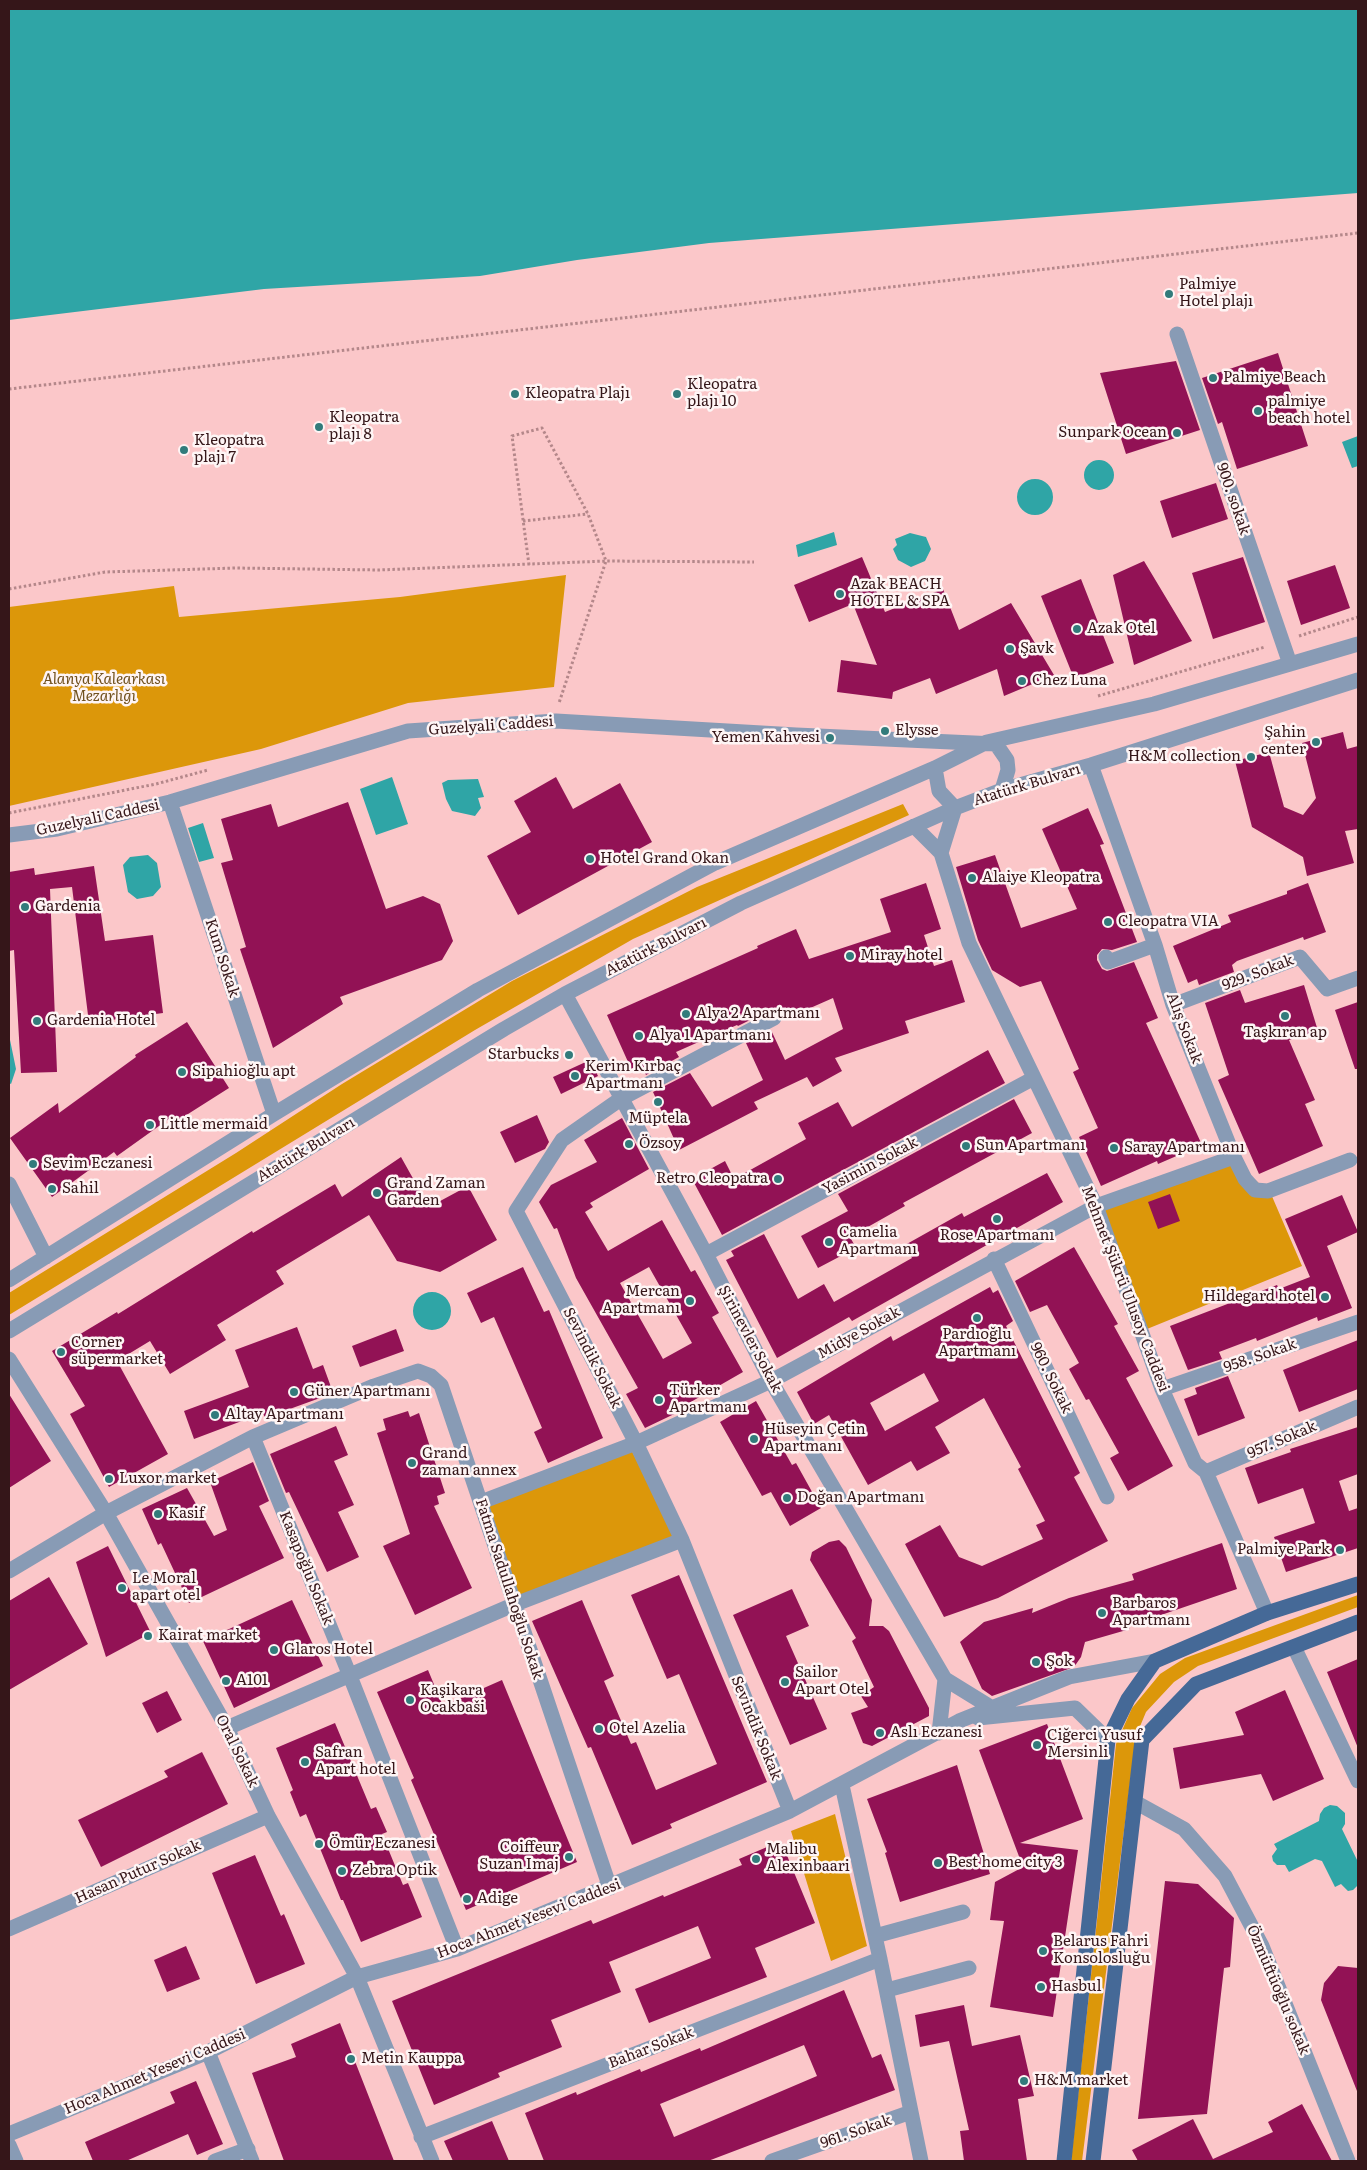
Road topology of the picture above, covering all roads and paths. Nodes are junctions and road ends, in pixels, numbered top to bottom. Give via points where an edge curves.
1 (1358, 233) edge
2 (1177, 334) dead end
3 (9, 389) edge
4 (588, 514) junction
5 (523, 521) junction
6 (606, 561) junction
7 (754, 562) dead end
8 (529, 565) junction
9 (9, 589) edge
10 (1358, 644) edge
11 (1290, 664) junction
12 (1358, 680) edge
13 (556, 721) junction
14 (987, 742) junction
15 (1091, 765) junction
16 (935, 768) junction
17 (1002, 790) junction
18 (170, 802) junction
19 (955, 808) junction
20 (914, 826) junction
21 (9, 835) edge
22 (940, 853) junction
23 (1155, 945) junction
24 (1106, 957) dead end
25 (1358, 978) edge
26 (565, 994) junction
27 (1173, 1005) junction
28 (774, 1018) dead end
29 (1034, 1078) junction
30 (622, 1098) junction
31 (274, 1114) junction
32 (1234, 1157) junction
33 (1350, 1160) dead end
34 (9, 1184) edge
35 (1096, 1206) junction
36 (706, 1254) junction
37 (46, 1257) junction
38 (994, 1260) junction
39 (9, 1280) edge
40 (1358, 1322) edge
41 (9, 1331) edge
42 (9, 1359) edge
43 (770, 1381) junction
44 (1162, 1389) junction
45 (1358, 1407) edge
46 (253, 1437) junction
47 (636, 1443) junction
48 (1206, 1472) junction
49 (1107, 1496) dead end
50 (480, 1502) junction
51 (106, 1513) junction
52 (682, 1540) junction
53 (9, 1571) edge
54 (1358, 1584) edge
55 (513, 1605) junction
56 (1267, 1612) junction
57 (1358, 1622) edge
58 (1294, 1647) junction
59 (1155, 1661) junction
60 (350, 1676) junction
61 (945, 1680) junction
62 (992, 1708) junction
63 (959, 1721) junction
64 (227, 1728) junction
65 (939, 1733) junction
66 (1108, 1740) junction
67 (1358, 1781) edge
68 (842, 1785) junction
69 (1135, 1802) junction
70 (790, 1812) junction
71 (268, 1816) junction
72 (610, 1888) junction
73 (963, 1912) dead end
74 (9, 1929) edge
75 (875, 1936) junction
76 (458, 1949) junction
77 (880, 1959) junction
78 (968, 1968) dead end
79 (357, 1977) junction
80 (886, 1990) junction
81 (208, 2052) junction
82 (911, 2112) junction
83 (9, 2134) edge
84 (421, 2137) junction
85 (9, 2146) edge
86 (250, 2155) edge
87 (16, 2161) edge
88 (215, 2161) edge
89 (432, 2161) edge
90 (772, 2161) edge
91 (921, 2161) edge
92 (1064, 2161) edge
93 (1093, 2161) edge
94 (1348, 2161) edge

1 - 3 path
2 - 11 street, 900. sokak
4 - 5 path
4 - 5 path via 542,428 512,436
4 - 6 path
5 - 8 path
6 - 7 path
6 - 8 path
6 - 13 path via 558,705
8 - 9 path via 378,570 236,568 105,572
10 - 11 street
11 - 14 street via 1154,704
12 - 15 street, Atatürk Bulvarı
13 - 14 street, Guzelyali Caddesi via 796,736
13 - 18 street, Guzelyali Caddesi via 408,731
14 - 16 street
14 - 17 street via 996,744 1007,760 1008,770
15 - 17 street, Atatürk Bulvarı
15 - 23 street, Alış Sokak
16 - 19 street via 939,791
16 - 31 street via 715,863 478,990
17 - 19 street, Atatürk Bulvarı
18 - 21 street, Guzelyali Caddesi via 58,829
18 - 31 street, Kum Sokak
19 - 20 street, Atatürk Bulvarı
19 - 22 street
20 - 22 street, Mehmet Şükrü Ulusoy Caddesi
20 - 26 street, Atatürk Bulvarı via 741,903
22 - 29 street, Mehmet Şükrü Ulusoy Caddesi via 969,943
23 - 24 street via 1108,962
23 - 27 street, Alış Sokak
25 - 27 street, 929. Sokak via 1327,989 1300,957
26 - 30 street, Şirinevler Sokak
26 - 41 street, Atatürk Bulvarı
27 - 32 street, Alış Sokak
28 - 30 street, Sevindik Sokak
29 - 35 street, Mehmet Şükrü Ulusoy Caddesi
29 - 36 street, Yasimin Sokak
30 - 36 street, Şirinevler Sokak
30 - 47 street, Sevindik Sokak via 562,1140 516,1211
31 - 37 street
32 - 33 street, Alış Sokak via 1251,1188 1264,1191
32 - 35 street, Midye Sokak
34 - 37 street
35 - 38 street, Midye Sokak
35 - 44 street, Mehmet Şükrü Ulusoy Caddesi
36 - 43 street, Şirinevler Sokak
37 - 39 street
38 - 43 street, Midye Sokak
38 - 49 street, 960. Sokak
40 - 44 street, 958. Sokak
42 - 51 street, Oral Sokak
43 - 47 street, Midye Sokak
43 - 61 street, Şirinevler Sokak
44 - 48 street, Mehmet Şükrü Ulusoy Caddesi via 1195,1463
45 - 48 street, 957. Sokak
46 - 50 street, Fatma Sadullahoğlu Sokak via 374,1386 418,1371 425,1373 441,1385
46 - 51 street, Fatma Sadullahoğlu Sokak
46 - 60 street, Kasapoğlu Sokak
47 - 50 street, Midye Sokak
47 - 52 street, Sevindik Sokak
48 - 56 street, Mehmet Şükrü Ulusoy Caddesi
50 - 55 street, Fatma Sadullahoğlu Sokak
51 - 53 street, Fatma Sadullahoğlu Sokak
51 - 64 street, Oral Sokak
52 - 55 street
52 - 70 street, Sevindik Sokak
54 - 56 main road
55 - 60 street
55 - 72 street, Fatma Sadullahoğlu Sokak
56 - 59 main road
57 - 58 main road
58 - 67 street
58 - 69 main road via 1196,1684 1142,1740
59 - 62 street, Hoca Ahmet Yesevi Caddesi via 1069,1677
59 - 66 main road via 1128,1699
60 - 64 street
60 - 76 street, Kasapoğlu Sokak
61 - 62 street, Şirinevler Sokak
61 - 65 street
62 - 63 street, Hoca Ahmet Yesevi Caddesi
63 - 65 street, Hoca Ahmet Yesevi Caddesi
63 - 66 street, Hoca Ahmet Yesevi Caddesi via 1075,1708
64 - 71 street, Oral Sokak
65 - 68 street, Hoca Ahmet Yesevi Caddesi
66 - 92 main road
68 - 70 street, Hoca Ahmet Yesevi Caddesi
68 - 75 street
69 - 93 main road
69 - 94 street, Özmüftüoğlu sokak via 1184,1829 1226,1876 1262,1946
70 - 72 street, Hoca Ahmet Yesevi Caddesi
71 - 74 street, Hasan Putur Sokak
71 - 79 street, Oral Sokak
72 - 76 street, Hoca Ahmet Yesevi Caddesi
73 - 75 street
75 - 77 street
76 - 79 street, Hoca Ahmet Yesevi Caddesi
77 - 80 street
77 - 84 street, Bahar Sokak
78 - 80 street
79 - 81 street, Hoca Ahmet Yesevi Caddesi
79 - 84 street, Oral Sokak
80 - 82 street
81 - 83 street, Hoca Ahmet Yesevi Caddesi
81 - 86 street
82 - 90 street, 961. Sokak
82 - 91 street
84 - 89 street, Oral Sokak
85 - 87 street
86 - 88 street

